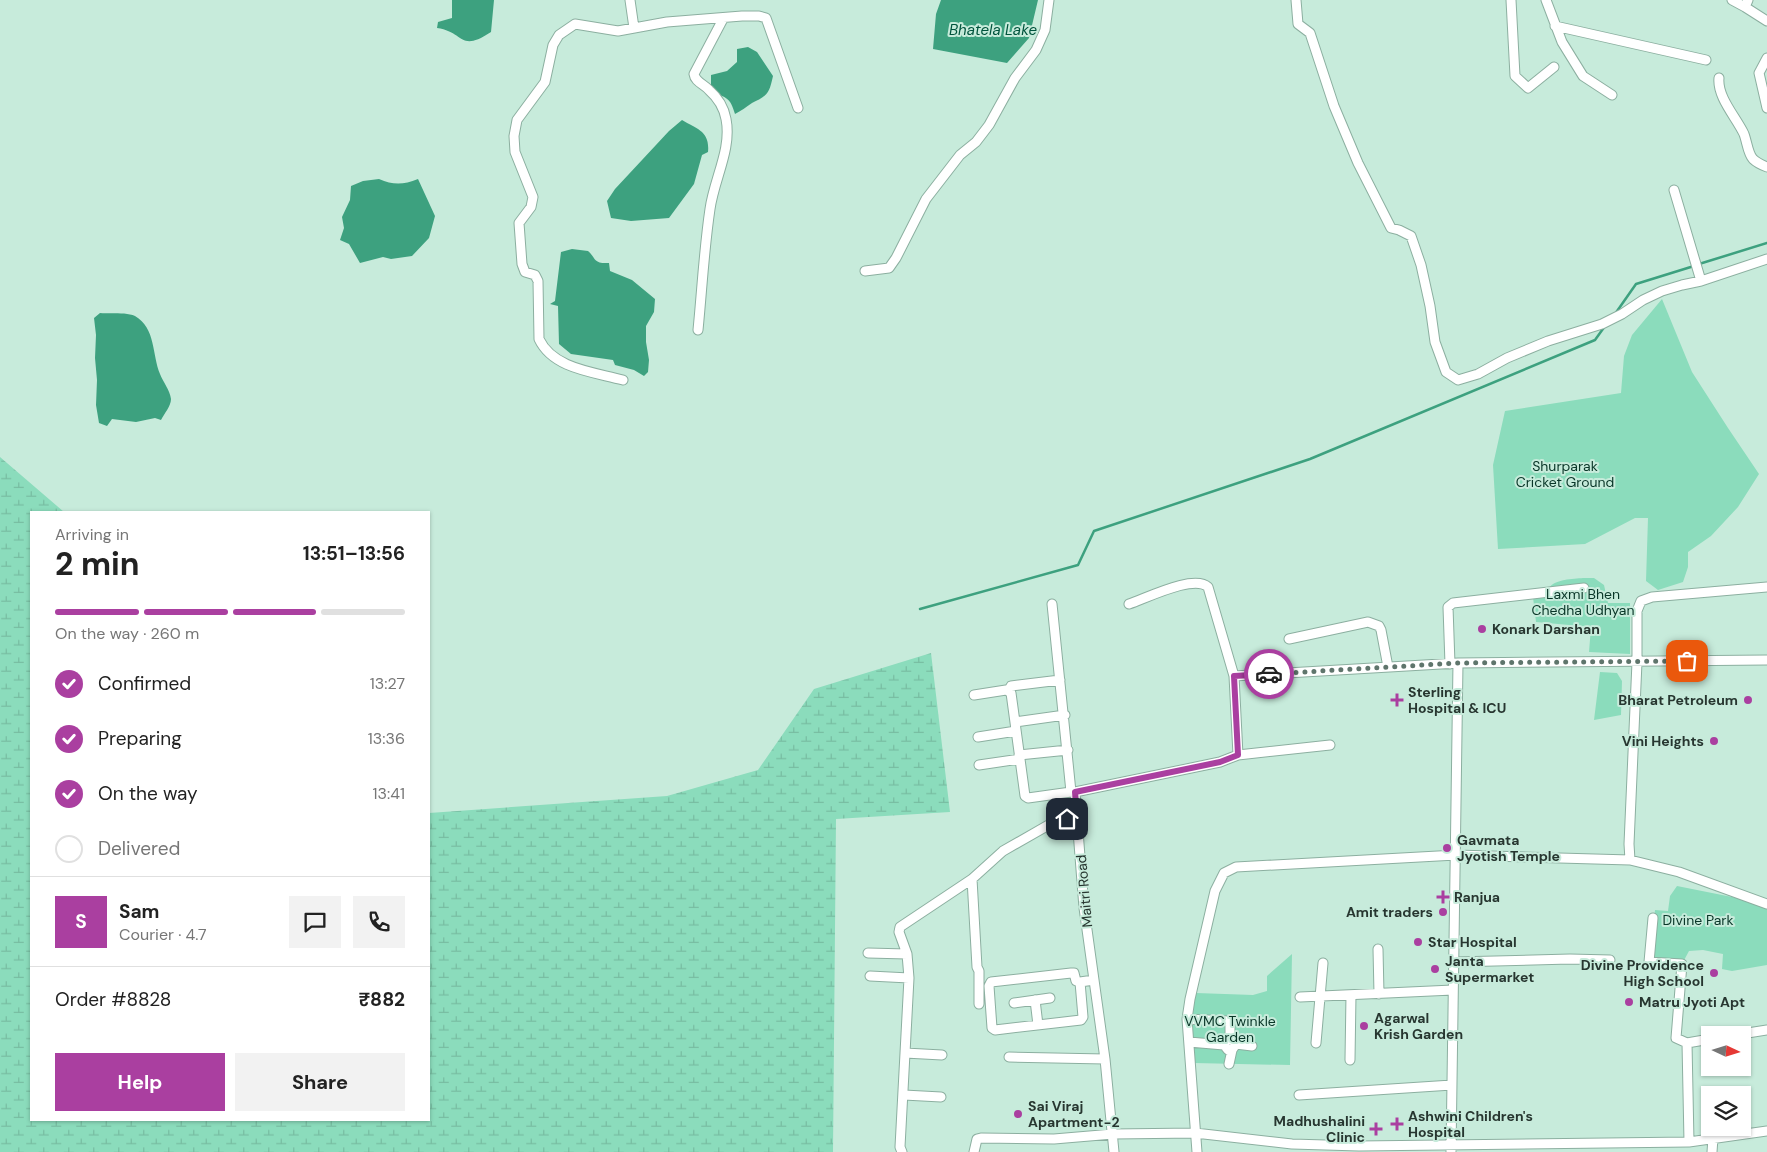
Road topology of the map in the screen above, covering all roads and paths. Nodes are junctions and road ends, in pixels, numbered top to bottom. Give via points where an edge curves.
1 (630, 0) edge
2 (1050, 0) edge
3 (1296, 0) edge
4 (1511, 0) edge
5 (1546, 0) edge
6 (1732, 0) edge
7 (1746, 4) edge
8 (723, 19) junction
9 (1767, 21) edge
10 (1555, 26) junction
11 (634, 28) junction
12 (1767, 58) edge
13 (1706, 60) dead end
14 (1554, 67) dead end
15 (1719, 78) dead end
16 (1612, 95) dead end
17 (798, 108) dead end
18 (1767, 108) edge
19 (1767, 167) edge
20 (1674, 190) dead end
21 (1767, 259) edge
22 (864, 271) dead end
23 (1701, 281) junction
24 (698, 330) dead end
25 (624, 380) dead end
26 (1767, 587) edge
27 (1584, 588) dead end
28 (1052, 604) dead end
29 (1129, 604) dead end
30 (1289, 639) dead end
31 (1767, 660) edge
32 (1637, 662) junction
33 (1454, 664) junction
34 (1388, 667) junction
35 (1234, 676) junction
36 (1060, 680) junction
37 (1009, 691) junction
38 (974, 695) dead end
39 (1064, 715) junction
40 (1016, 727) junction
41 (978, 737) dead end
42 (1330, 745) dead end
43 (1068, 750) junction
44 (1238, 755) junction
45 (1020, 757) junction
46 (979, 765) dead end
47 (1073, 792) junction
48 (1077, 816) junction
49 (1456, 855) junction
50 (1630, 860) junction
51 (972, 879) junction
52 (1767, 904) edge
53 (1653, 918) dead end
54 (1378, 949) dead end
55 (868, 953) dead end
56 (907, 954) junction
57 (1610, 960) dead end
58 (1454, 962) junction
59 (1323, 963) dead end
60 (870, 976) dead end
61 (908, 978) junction
62 (1094, 980) junction
63 (1080, 982) junction
64 (1453, 990) junction
65 (1379, 994) junction
66 (1351, 995) junction
67 (1320, 996) junction
68 (1050, 998) dead end
69 (1300, 998) dead end
70 (1035, 1000) junction
71 (1014, 1003) dead end
72 (979, 1004) dead end
73 (1188, 1019) junction
74 (1038, 1025) junction
75 (1767, 1030) edge
76 (1751, 1032) edge
77 (1701, 1040) edge
78 (1189, 1042) junction
79 (1687, 1042) junction
80 (1316, 1044) dead end
81 (1231, 1045) junction
82 (1252, 1046) dead end
83 (905, 1052) junction
84 (942, 1055) dead end
85 (1009, 1057) dead end
86 (1106, 1059) junction
87 (1350, 1060) dead end
88 (1229, 1064) dead end
89 (1452, 1085) junction
90 (904, 1095) junction
91 (1299, 1095) dead end
92 (941, 1097) dead end
93 (1767, 1131) edge
94 (1195, 1133) junction
95 (1113, 1134) junction
96 (1713, 1138) junction
97 (1689, 1142) junction
98 (1292, 1148) edge
99 (1451, 1148) edge
100 (1359, 1149) edge
101 (902, 1152) edge
102 (974, 1152) edge
103 (1114, 1152) edge
104 (1197, 1152) edge
105 (1712, 1152) edge

1 - 11 street
2 - 22 street via 1045,30 1036,50 1015,78 989,125 960,155 926,200 889,268
3 - 23 street via 1298,24 1310,33 1334,106 1358,163 1391,228 1411,236 1421,265 1435,342 1446,372 1458,380 1478,374 1548,341 1615,318 1662,291
4 - 14 street via 1515,76 1528,88
5 - 10 street
6 - 7 street
7 - 9 street
8 - 11 street via 667,22
8 - 17 street via 766,18
8 - 24 street via 694,74 696,80 715,97 726,118 727,128 710,207
10 - 13 street
10 - 16 street via 1584,76
11 - 25 street via 618,31 575,24 559,35 553,46 545,82 517,120 514,136 515,152 533,197 531,207 519,223 523,269 538,281 539,339 542,346 558,360
12 - 18 street via 1760,74
15 - 19 street via 1723,96 1743,133 1752,159
20 - 23 street
21 - 23 street
26 - 32 street via 1652,597 1641,601 1637,611
27 - 33 street via 1453,603 1448,607
28 - 36 street, Maitri Road
29 - 35 street via 1188,583 1204,584 1208,587
30 - 34 street via 1373,623 1381,630
31 - 32 street
32 - 33 street
32 - 50 street
33 - 34 street
33 - 49 street
34 - 35 street
35 - 44 street
36 - 37 street via 1011,686
36 - 39 street, Maitri Road
37 - 38 street
37 - 40 street via 1012,693
39 - 40 street
39 - 43 street, Maitri Road
40 - 41 street
40 - 45 street
42 - 44 street
43 - 45 street
43 - 47 street, Maitri Road
44 - 47 street via 1220,762
45 - 46 street
45 - 47 street via 1025,796 1028,798
47 - 48 street, Maitri Road
48 - 51 street via 1052,823 1003,851
48 - 62 street, Maitri Road via 1084,908
49 - 50 street
49 - 58 street
49 - 73 street via 1236,867 1224,874 1215,892
50 - 52 street via 1679,872
51 - 56 street via 900,927
51 - 72 street
53 - 79 street via 1649,962 1682,964 1676,1038
54 - 65 street
55 - 56 street
56 - 61 street
57 - 58 street via 1570,958
58 - 64 street
59 - 67 street
60 - 61 street
61 - 83 street
62 - 63 street
62 - 86 street, Maitri Road
63 - 74 street via 1081,1020
63 - 74 street via 1071,972 991,982 992,1028
64 - 65 street
64 - 89 street
65 - 66 street
66 - 67 street
66 - 87 street
67 - 69 street
67 - 80 street
68 - 70 street
70 - 71 street
70 - 74 street
73 - 78 street
73 - 81 street via 1228,1021
75 - 76 street
77 - 79 street
78 - 81 street
78 - 94 street
79 - 97 street
81 - 82 street
81 - 88 street
83 - 84 street
83 - 90 street
85 - 86 street
86 - 95 street, Maitri Road
89 - 91 street
89 - 99 street
90 - 92 street
90 - 101 street
93 - 96 street
94 - 95 street
94 - 98 street
94 - 104 street
95 - 102 street via 1054,1139 981,1138 977,1139
95 - 103 street, Maitri Road
96 - 97 street
96 - 105 street
97 - 99 street
98 - 100 street
99 - 100 street

